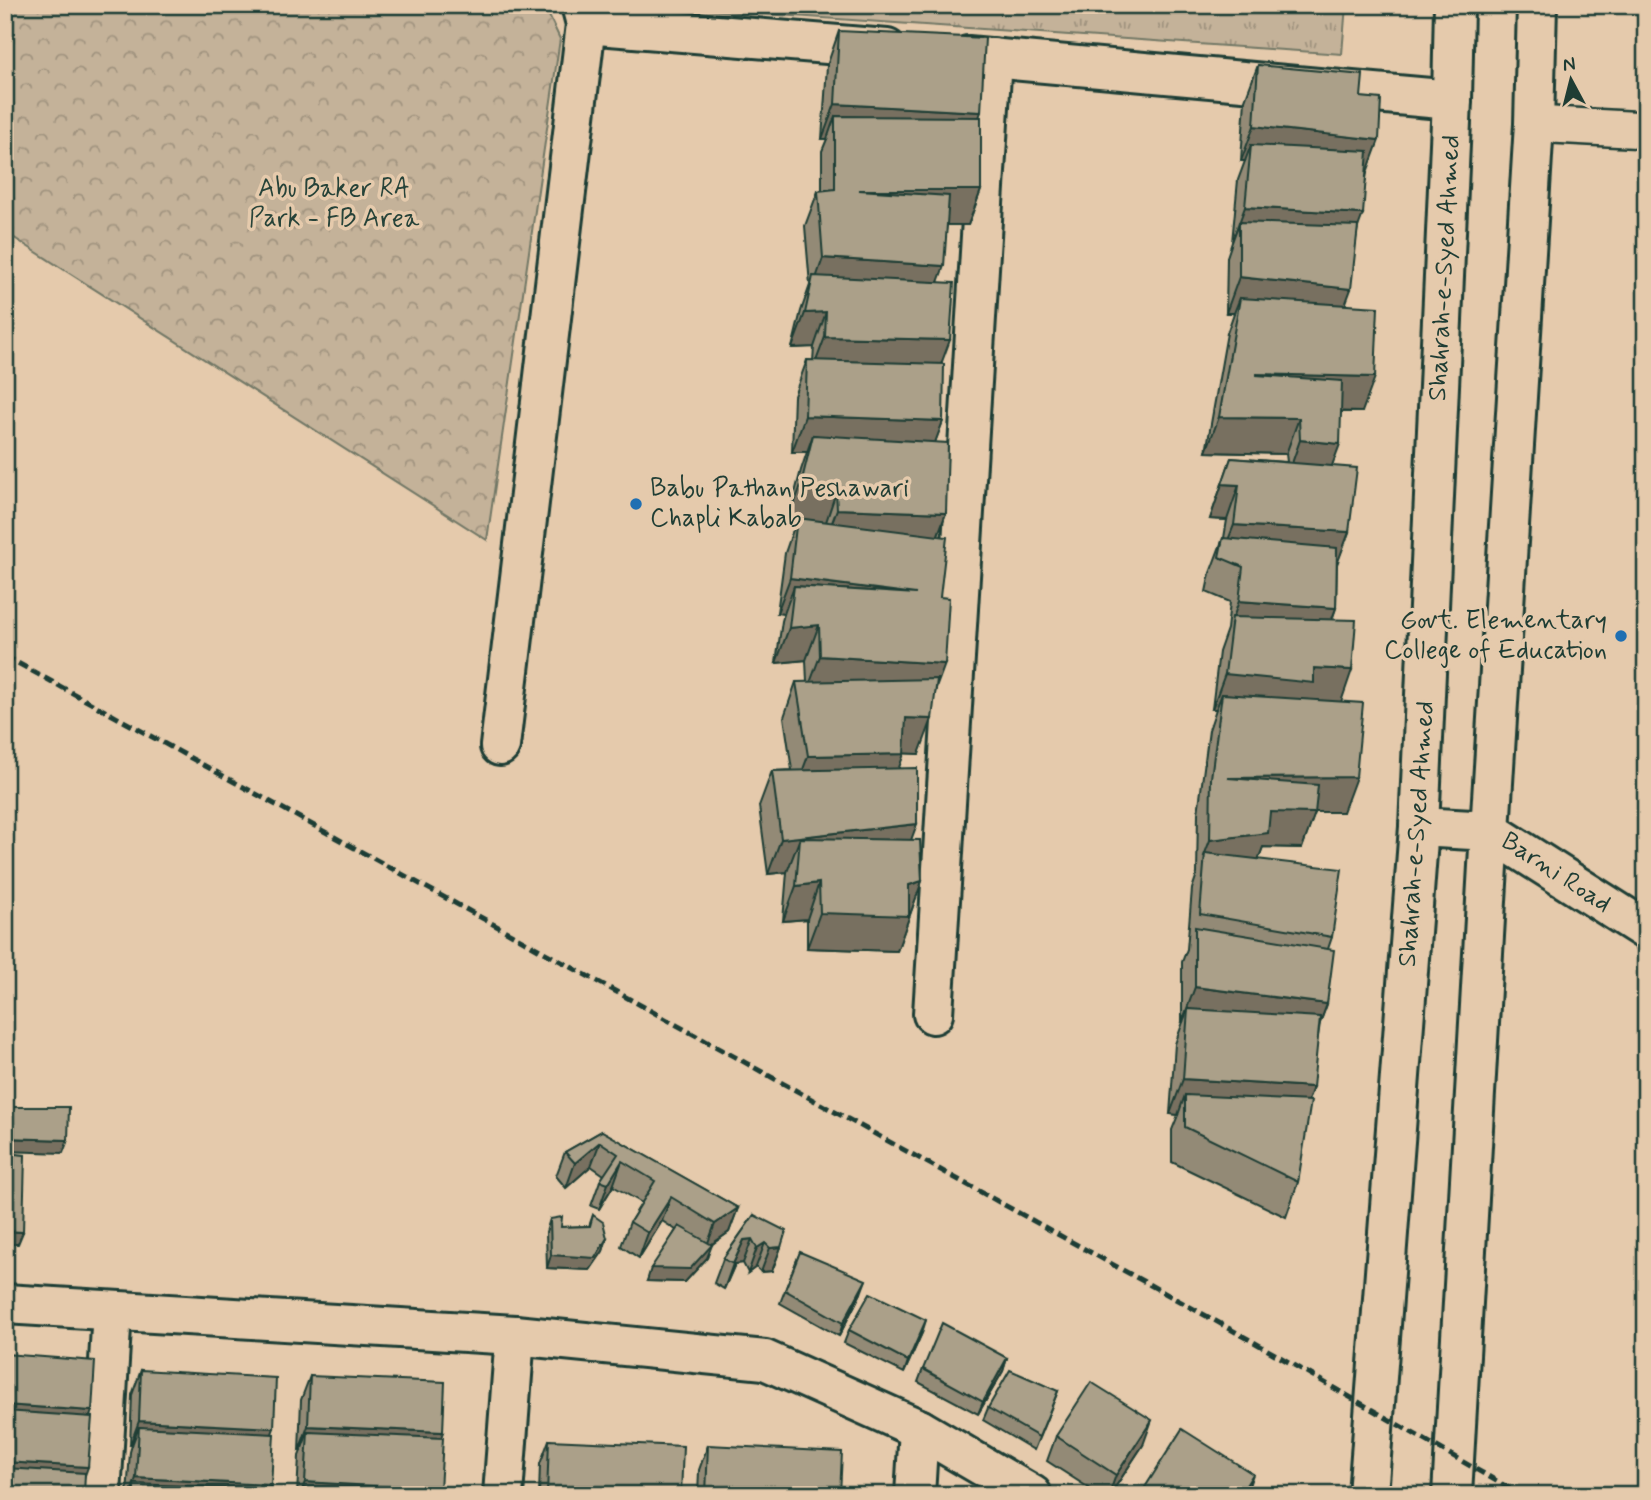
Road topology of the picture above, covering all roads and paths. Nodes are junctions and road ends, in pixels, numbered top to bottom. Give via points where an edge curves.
1 (1454, 5) edge
2 (1537, 5) edge
3 (584, 14) edge
4 (992, 58) junction
5 (1452, 100) junction
6 (1534, 124) junction
7 (1646, 130) edge
8 (500, 746) dead end
9 (1419, 827) junction
10 (1490, 831) junction
11 (1646, 930) edge
12 (933, 1014) dead end
13 (5, 1304) edge
14 (112, 1311) junction
15 (515, 1335) junction
16 (919, 1429) junction
17 (101, 1495) edge
18 (503, 1495) edge
19 (915, 1495) edge
20 (1032, 1495) edge
21 (1368, 1495) edge
22 (1452, 1495) edge

1 - 5 street, Shahrah-e-Syed Ahmed
2 - 6 street
3 - 4 street
3 - 8 street
4 - 5 street
4 - 12 street
5 - 9 street, Shahrah-e-Syed Ahmed
6 - 7 lane
6 - 10 street
9 - 10 street, Barni Road
9 - 21 street, Shahrah-e-Syed Ahmed
10 - 11 street, Barni Road
10 - 22 street
13 - 14 street
14 - 15 street
14 - 17 street
15 - 16 street via 765,1360
15 - 18 street
16 - 19 street
16 - 20 street

